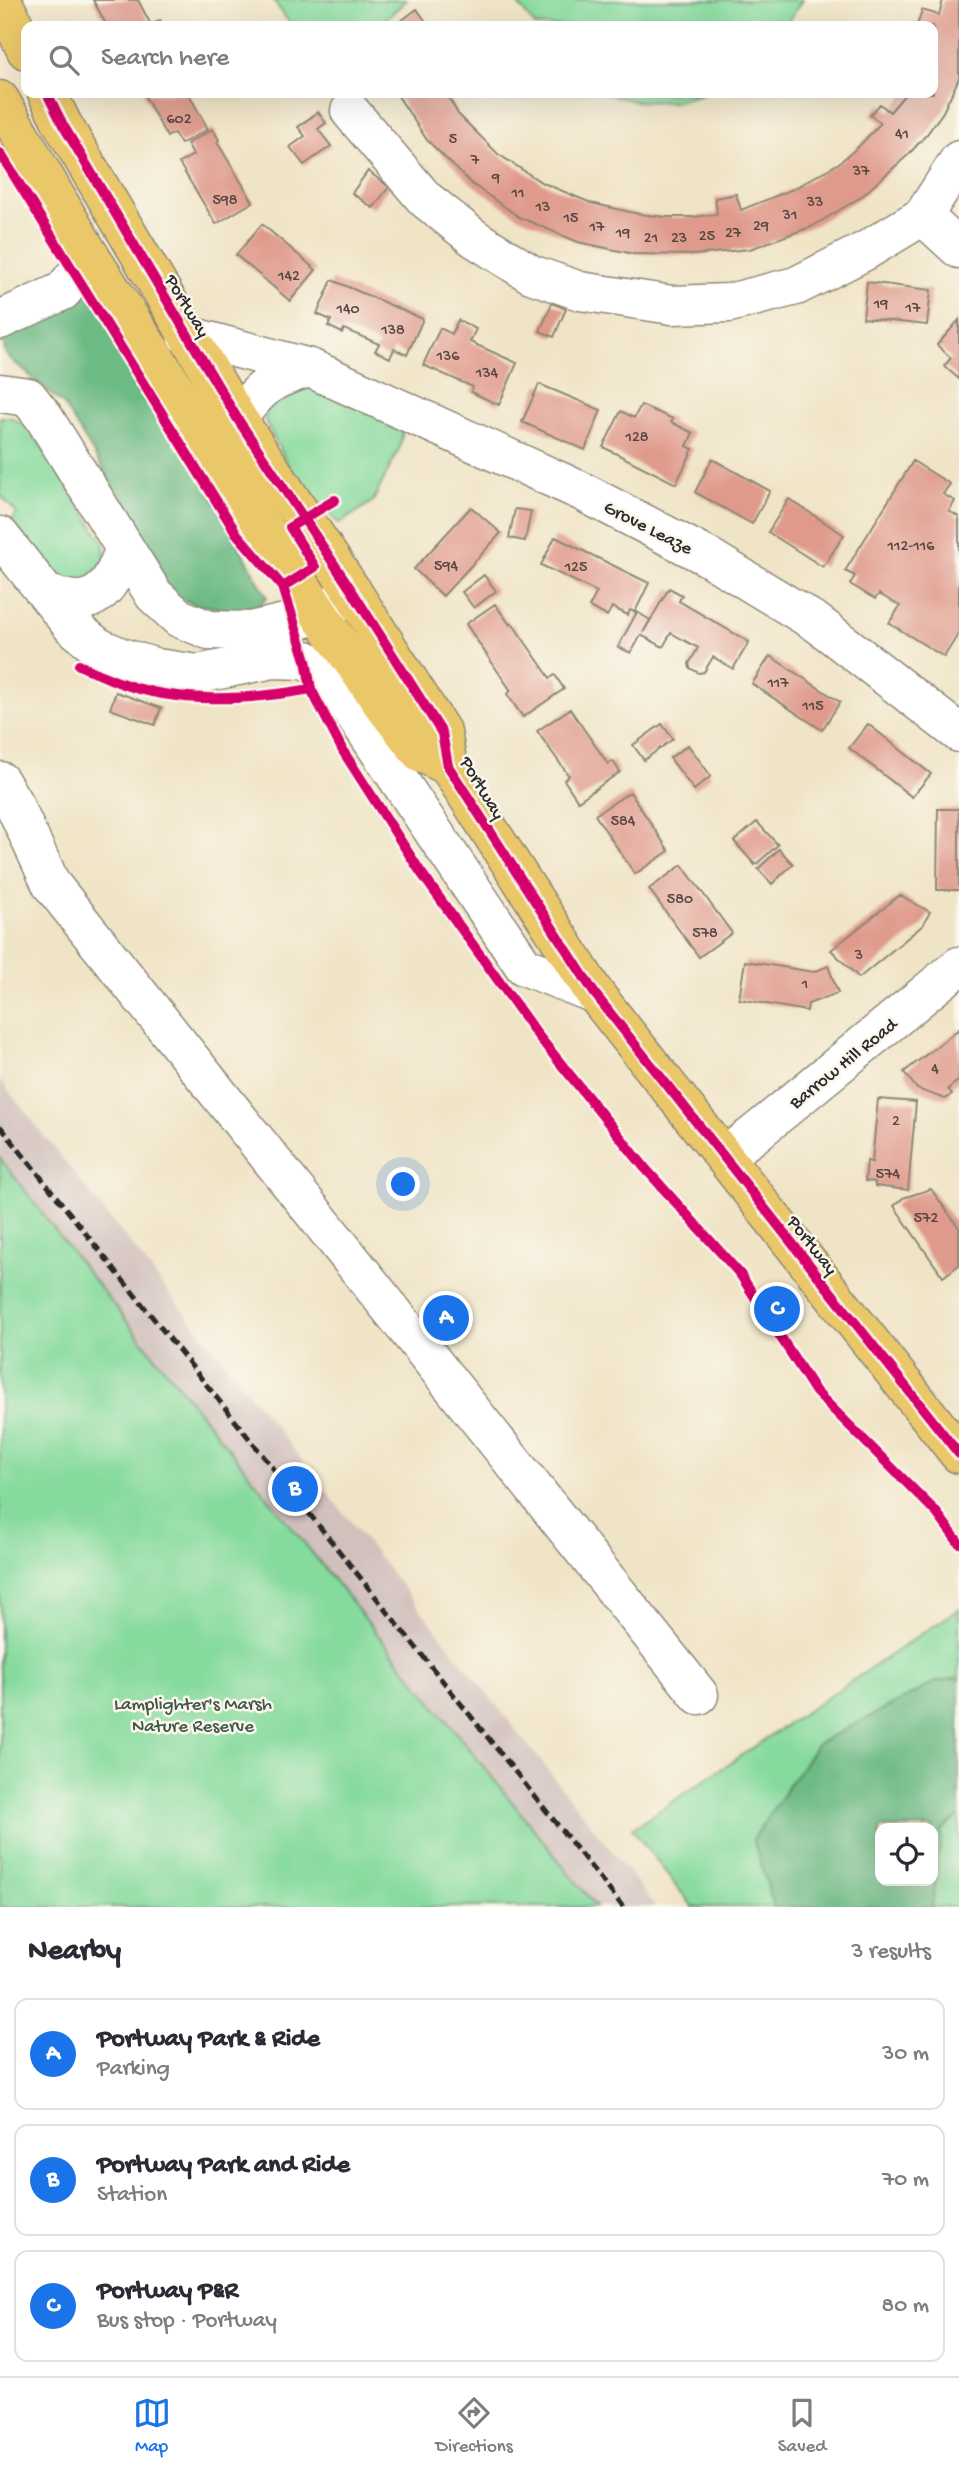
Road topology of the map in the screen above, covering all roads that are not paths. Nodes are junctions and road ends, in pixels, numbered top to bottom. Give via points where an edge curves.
1 (2, 0) edge
2 (21, 40) edge
3 (50, 98) edge
4 (0, 100) edge
5 (350, 111) dead end
6 (959, 160) edge
7 (923, 216) junction
8 (959, 249) edge
9 (90, 256) junction
10 (0, 320) edge
11 (186, 335) junction
12 (310, 368) junction
13 (0, 393) edge
14 (237, 418) junction
15 (0, 536) edge
16 (124, 550) junction
17 (352, 591) junction
18 (47, 594) junction
19 (320, 615) junction
20 (959, 733) edge
21 (448, 766) junction
22 (0, 781) edge
23 (959, 967) edge
24 (595, 994) junction
25 (723, 1156) junction
26 (959, 1454) edge
27 (699, 1695) dead end

1 - 2 highway
3 - 11 highway, Portway
4 - 9 highway, Portway
5 - 7 street via 425,199 474,238 531,274 616,298 672,305 729,303 796,286
6 - 7 street
7 - 8 street
9 - 10 street via 63,291
9 - 19 highway, Portway
11 - 12 street, Grove Leaze
11 - 14 highway, Portway
12 - 14 street via 282,375 260,390
12 - 20 street, Grove Leaze via 581,491 710,558 817,623
13 - 16 street via 27,397 43,416
14 - 17 highway, Portway
15 - 18 street
16 - 18 street via 116,576 98,595 77,601
16 - 19 street via 154,595 179,618 209,630 250,631
17 - 19 street
17 - 21 highway, Portway via 442,733
18 - 24 street via 72,626 98,647 158,668 198,674 273,659 306,660 328,675 524,966
19 - 21 highway, Portway via 420,752
21 - 24 highway, Portway
22 - 27 street via 51,884
23 - 25 street, Barrow Hill Road
24 - 25 highway, Portway
25 - 26 highway, Portway

